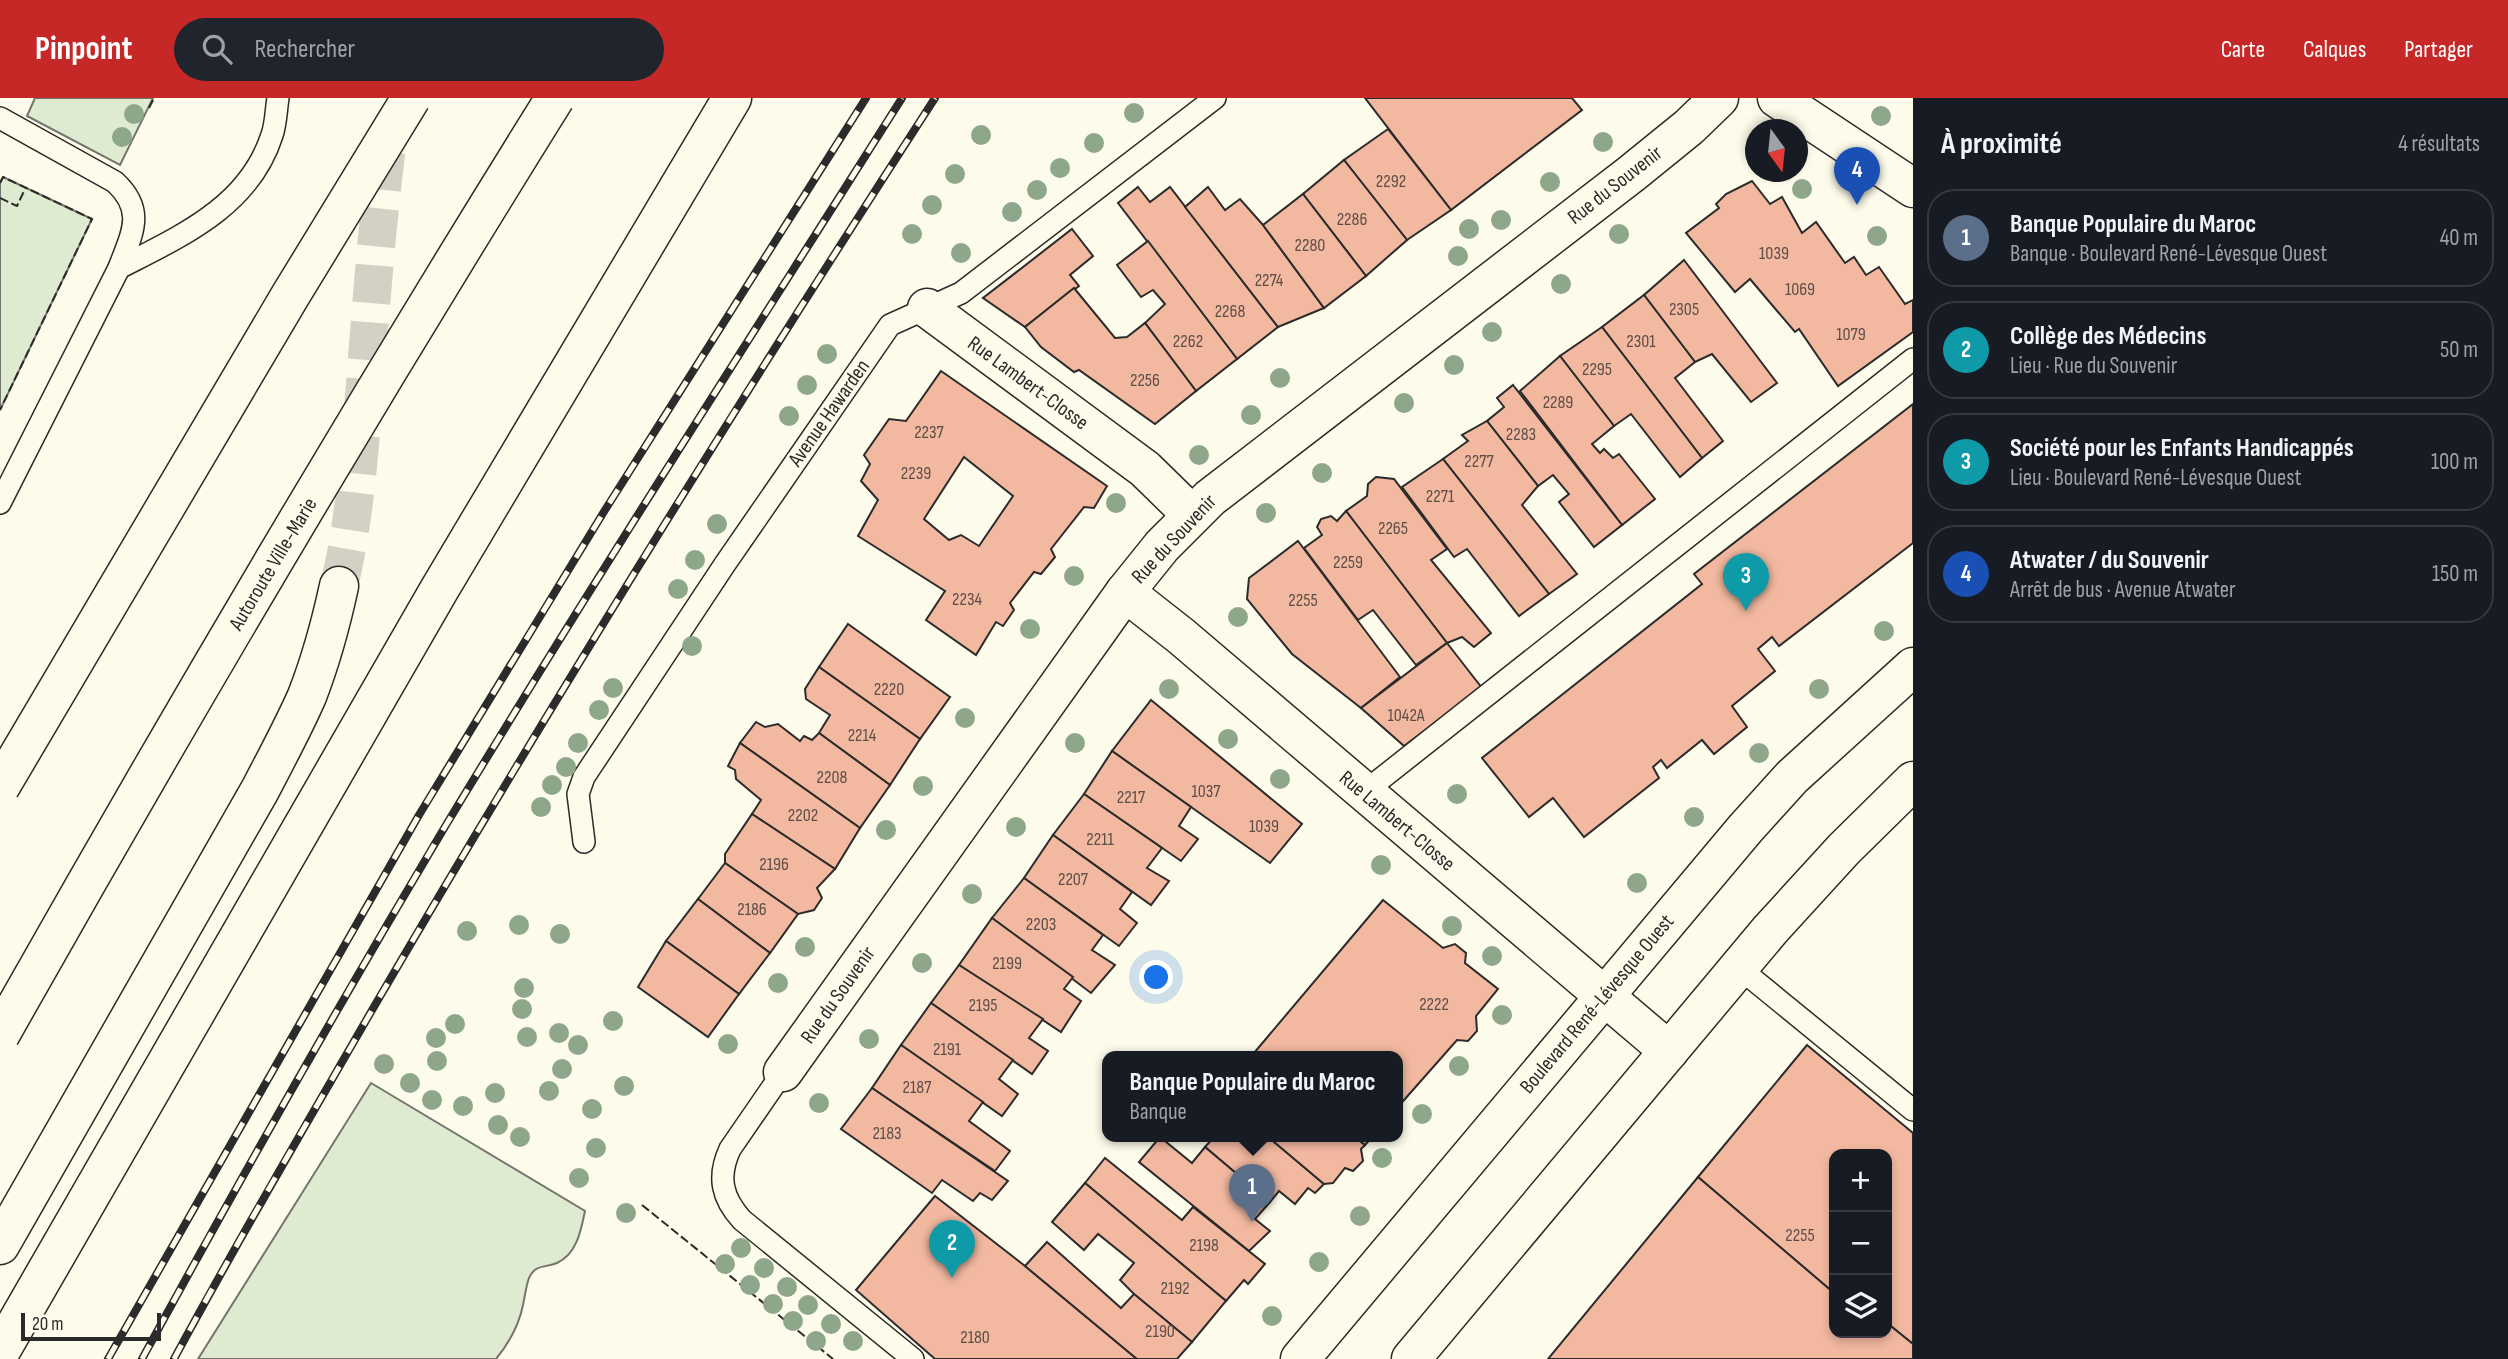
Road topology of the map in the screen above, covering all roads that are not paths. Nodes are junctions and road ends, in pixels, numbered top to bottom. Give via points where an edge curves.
1 (278, 98) edge
2 (411, 98) edge
3 (555, 98) edge
4 (732, 98) edge
5 (1215, 98) edge
6 (1719, 98) edge
7 (1777, 98) edge
8 (0, 118) edge
9 (1913, 188) edge
10 (119, 268) junction
11 (926, 308) junction
12 (1913, 359) edge
13 (0, 503) edge
14 (1192, 515) junction
15 (339, 586) tunnel mouth
16 (1125, 592) junction
17 (1913, 667) edge
18 (1913, 781) edge
19 (0, 787) edge
20 (1363, 793) junction
21 (584, 842) dead end
22 (1738, 967) junction
23 (1603, 997) junction
24 (0, 1035) edge
25 (1669, 1051) junction
26 (783, 1072) joint
27 (1913, 1110) edge
28 (0, 1245) edge
29 (0, 1352) edge
30 (913, 1359) edge
31 (1300, 1359) edge
32 (1411, 1359) edge

1 - 10 lane via 273,134 253,177 220,210 186,234
2 - 19 main road, bridge
3 - 24 main road, Autoroute Ville-Marie, bridge via 228,639
4 - 29 main road via 425,614
5 - 11 lane, Avenue Hawarden via 961,293
6 - 14 main road, Rue du Souvenir via 1631,174
7 - 9 main road
8 - 10 lane via 115,181 128,194 134,211 132,233
10 - 13 lane
11 - 14 main road, Rue Lambert-Closse via 1145,469
11 - 21 lane, Avenue Hawarden via 890,325 584,777 578,794
12 - 20 lane
14 - 16 main road, Rue du Souvenir
15 - 28 main road via 315,674 260,790
16 - 20 main road, Rue Lambert-Closse
16 - 26 main road, Rue du Souvenir
17 - 23 main road, Boulevard René-Lévesque Ouest via 1792,777
18 - 22 main road via 1812,883
20 - 23 main road, Rue Lambert-Closse
22 - 25 main road
22 - 27 lane
23 - 25 main road, Rue Lambert-Closse
23 - 31 main road, Boulevard René-Lévesque Ouest
25 - 32 main road
26 - 30 lane via 724,1161 727,1200 743,1220

